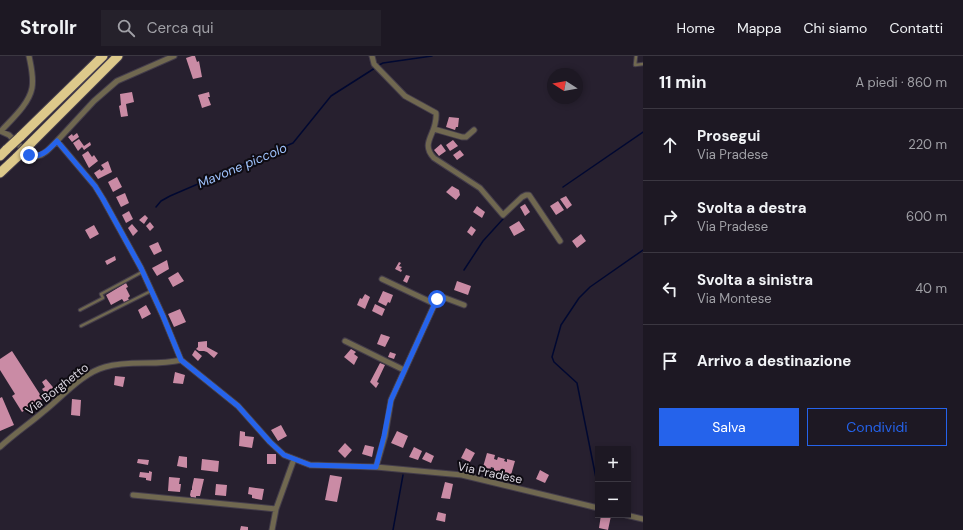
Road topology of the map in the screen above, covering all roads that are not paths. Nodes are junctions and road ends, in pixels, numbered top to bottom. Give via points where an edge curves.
1 (29, 56) edge
2 (103, 56) edge
3 (118, 56) edge
4 (174, 56) edge
5 (372, 56) edge
6 (636, 56) edge
7 (643, 64) edge
8 (434, 130) junction
9 (474, 130) dead end
10 (1, 131) edge
11 (57, 141) junction
12 (3, 152) edge
13 (0, 173) edge
14 (560, 241) dead end
15 (142, 272) junction
16 (382, 279) dead end
17 (151, 291) junction
18 (435, 304) junction
19 (464, 305) dead end
20 (80, 310) dead end
21 (81, 326) dead end
22 (345, 341) dead end
23 (181, 360) junction
24 (404, 370) junction
25 (0, 447) edge
26 (294, 459) junction
27 (376, 467) junction
28 (133, 495) dead end
29 (595, 507) edge
30 (276, 509) junction
31 (631, 516) edge
32 (643, 519) edge
33 (272, 530) edge

1 - 10 street via 33,79 28,100
2 - 12 highway, bridge
3 - 13 highway, bridge
4 - 11 street via 117,81 94,101
5 - 8 street via 374,64 405,96 436,113
6 - 7 lane via 635,65
8 - 9 street via 462,137 466,137
8 - 14 street via 428,144 428,153 480,188 503,215 522,197 529,195
10 - 11 street via 9,135 29,155 34,156 41,155
11 - 15 street, Via Pradese via 95,186
15 - 17 street, Via Pradese
15 - 20 lane via 101,294 103,298
16 - 18 street
17 - 21 lane
17 - 23 street, Via Pradese
18 - 19 street via 440,296
18 - 24 street
22 - 24 street
23 - 25 street, Via Borghetto via 169,363 114,365 95,371
23 - 26 street, Via Pradese via 238,406 284,455
24 - 27 street via 391,400
26 - 27 street, Via Pradese via 310,465
26 - 30 street
27 - 29 street, Via Pradese via 462,475
28 - 30 street
30 - 33 street
31 - 32 street

